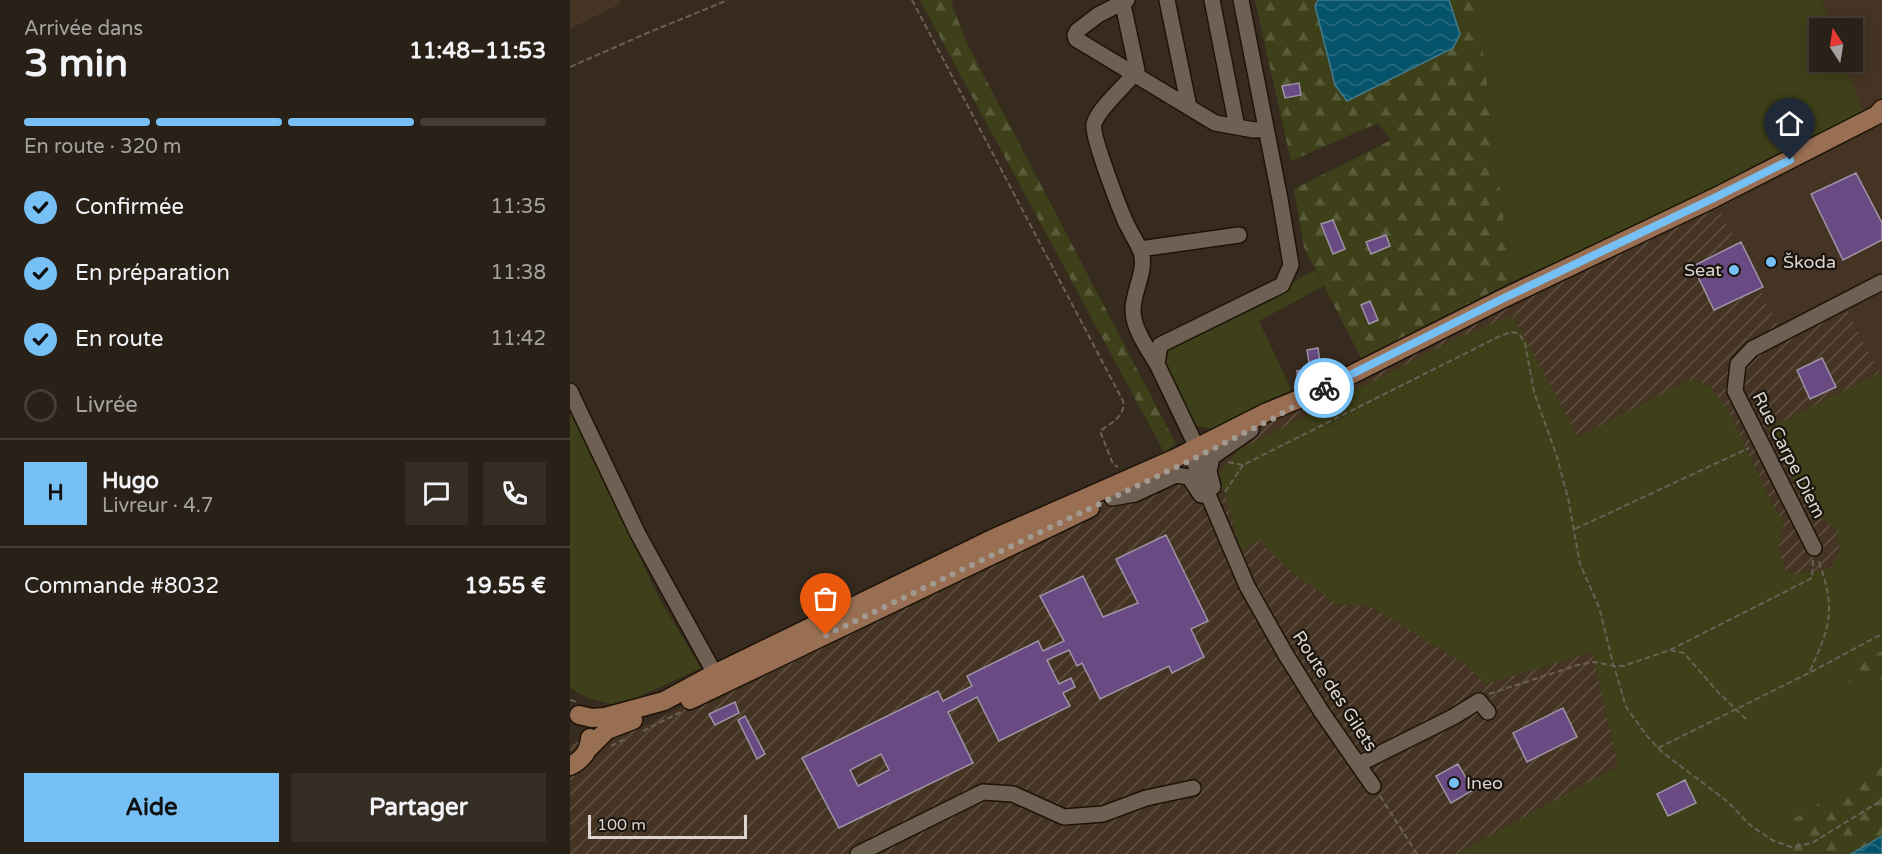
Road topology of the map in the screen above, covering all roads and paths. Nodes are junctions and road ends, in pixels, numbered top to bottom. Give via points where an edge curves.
1 (728, 0) edge
2 (912, 0) edge
3 (1167, 0) edge
4 (1212, 0) edge
5 (1241, 0) edge
6 (1124, 1) edge
7 (570, 67) edge
8 (1134, 74) junction
9 (1189, 107) junction
10 (1880, 113) edge
11 (1238, 127) junction
12 (1266, 129) junction
13 (1239, 235) dead end
14 (1140, 249) junction
15 (1882, 282) edge
16 (1157, 364) junction
17 (1321, 390) junction
18 (570, 392) edge
19 (1761, 442) junction
20 (1199, 453) junction
21 (1119, 468) dead end
22 (1112, 498) junction
23 (1575, 529) junction
24 (1229, 545) junction
25 (1814, 548) junction
26 (1882, 634) edge
27 (1670, 650) junction
28 (1614, 666) junction
29 (1809, 673) junction
30 (718, 679) junction
31 (1483, 706) joint
32 (1737, 710) junction
33 (575, 713) edge
34 (1748, 721) dead end
35 (1658, 748) junction
36 (588, 749) junction
37 (1359, 764) junction
38 (570, 766) edge
39 (1373, 786) joint
40 (1192, 788) dead end
41 (1882, 800) edge
42 (858, 854) edge
43 (1417, 854) edge

1 - 7 path
2 - 21 path via 1123,401 1122,414 1100,431 1113,464
3 - 9 street
4 - 11 street
5 - 12 street
6 - 8 street via 1137,70
6 - 8 street via 1075,34 1076,39
8 - 9 street
8 - 14 street via 1098,114 1093,127 1126,222
9 - 11 street via 1215,123
10 - 17 main road
11 - 12 street
12 - 16 street via 1291,264 1282,285 1160,345
13 - 14 street
14 - 16 street via 1143,265 1133,312
15 - 19 street, Rue Carpe Diem via 1752,349 1738,364 1735,391
16 - 20 street
17 - 20 main road via 1251,430
17 - 20 main road via 1265,412
18 - 30 street via 638,534
19 - 23 path
19 - 25 street, Rue Carpe Diem
20 - 22 main road
20 - 23 path via 1243,465 1512,332 1525,343 1534,392 1557,457
20 - 24 street, Route des Gilets
20 - 24 street, Route des Gilets via 1212,457 1209,471
20 - 30 main road via 1176,458 992,539
22 - 24 street, Route des Gilets via 1135,494 1176,476 1189,477
22 - 30 main road
23 - 28 path via 1580,564 1599,607
24 - 37 street, Route des Gilets via 1286,655
25 - 27 path via 1812,578
25 - 29 path via 1828,588 1829,617
26 - 29 path
27 - 28 path
27 - 32 path via 1684,653
28 - 31 path via 1595,662 1578,665 1490,693
28 - 35 path via 1626,707
29 - 32 path
30 - 33 main road via 647,707 605,717
30 - 36 main road via 685,702 607,730
31 - 37 street
32 - 34 path
32 - 35 path
33 - 36 main road via 589,729
35 - 41 path via 1728,802 1750,825 1791,847 1812,843
36 - 38 main road via 580,761
37 - 39 street, Route des Gilets
39 - 43 path
40 - 42 street via 1146,798 1102,814 1064,817 1013,794 983,792

